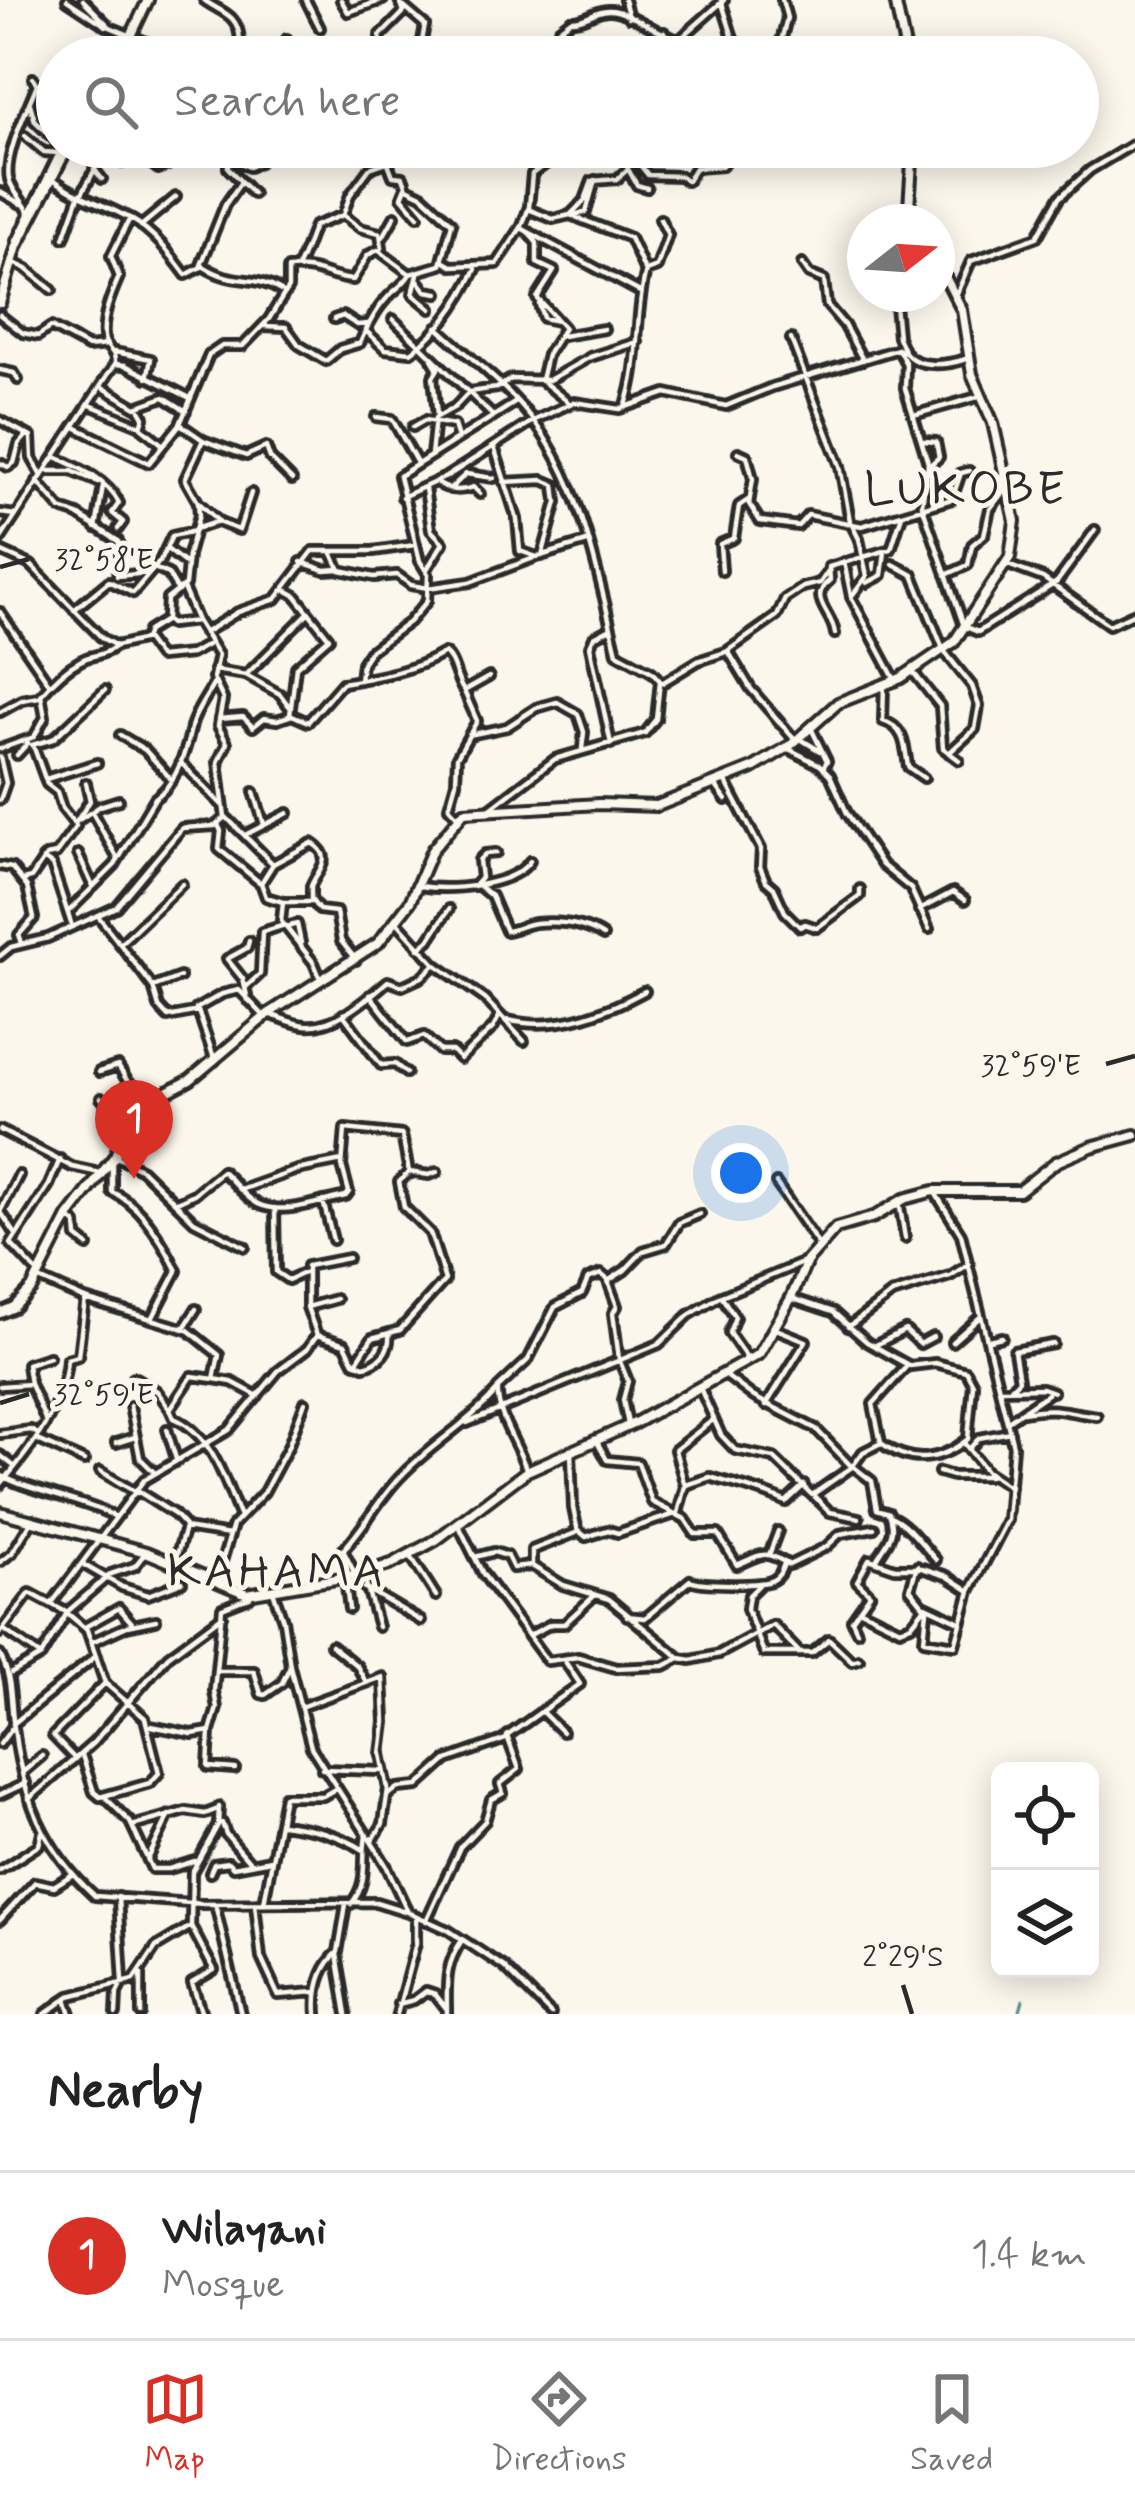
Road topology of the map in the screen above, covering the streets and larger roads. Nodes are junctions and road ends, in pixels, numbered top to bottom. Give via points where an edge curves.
1 (67, 0) edge
2 (83, 0) edge
3 (148, 0) edge
4 (204, 0) edge
5 (306, 0) edge
6 (341, 0) edge
7 (383, 0) edge
8 (399, 0) edge
9 (624, 0) edge
10 (722, 0) edge
11 (782, 0) edge
12 (895, 0) edge
13 (404, 7) junction
14 (629, 17) junction
15 (110, 27) junction
16 (320, 28) dead end
17 (664, 32) junction
18 (132, 35) joint
19 (240, 36) edge
20 (380, 36) edge
21 (422, 36) edge
22 (557, 36) edge
23 (660, 36) edge
24 (668, 36) edge
25 (685, 36) edge
26 (733, 36) edge
27 (783, 36) edge
28 (903, 36) edge
29 (33, 78) dead end
30 (36, 82) edge
31 (36, 86) edge
32 (29, 103) junction
33 (36, 118) edge
34 (36, 127) edge
35 (25, 136) junction
36 (14, 143) junction
37 (1135, 143) edge
38 (36, 145) edge
39 (1099, 165) edge
40 (51, 168) edge
41 (55, 168) edge
42 (228, 168) edge
43 (370, 168) edge
44 (390, 168) edge
45 (539, 168) edge
46 (641, 168) edge
47 (698, 168) edge
48 (912, 168) edge
49 (1093, 168) edge
50 (94, 169) joint
51 (628, 169) joint
52 (536, 170) joint
53 (52, 178) junction
54 (102, 179) dead end
55 (241, 182) junction
56 (406, 188) junction
57 (647, 188) dead end
58 (0, 191) edge
59 (253, 194) dead end
60 (80, 196) junction
61 (176, 196) dead end
62 (909, 204) edge
63 (528, 208) junction
64 (29, 209) junction
65 (343, 215) junction
66 (572, 215) junction
67 (395, 216) dead end
68 (418, 216) dead end
69 (130, 218) junction
70 (660, 219) dead end
71 (141, 226) junction
72 (524, 230) junction
73 (383, 237) junction
74 (64, 238) dead end
75 (538, 240) junction
76 (17, 246) junction
77 (381, 250) junction
78 (445, 262) junction
79 (201, 265) junction
80 (802, 265) dead end
81 (7, 266) edge
82 (477, 266) junction
83 (297, 268) junction
84 (645, 272) junction
85 (415, 276) junction
86 (52, 290) dead end
87 (640, 292) junction
88 (283, 293) junction
89 (438, 293) dead end
90 (956, 295) joint
91 (0, 303) edge
92 (431, 309) dead end
93 (896, 312) edge
94 (0, 315) edge
95 (393, 319) dead end
96 (334, 320) dead end
97 (264, 326) junction
98 (437, 327) junction
99 (367, 328) junction
100 (604, 329) dead end
101 (562, 336) junction
102 (790, 339) dead end
103 (638, 341) junction
104 (107, 345) junction
105 (420, 346) junction
106 (902, 350) junction
107 (115, 352) junction
108 (429, 354) junction
109 (969, 358) junction
110 (863, 360) junction
111 (115, 364) junction
112 (0, 370) edge
113 (147, 378) junction
114 (18, 380) dead end
115 (541, 380) junction
116 (808, 381) junction
117 (502, 386) junction
118 (102, 388) junction
119 (469, 392) junction
120 (981, 396) junction
121 (190, 398) junction
122 (516, 402) junction
123 (570, 403) junction
124 (90, 405) junction
125 (626, 405) junction
126 (138, 407) junction
127 (186, 411) junction
128 (916, 414) junction
129 (493, 416) junction
130 (376, 417) dead end
131 (435, 419) junction
132 (0, 420) edge
133 (533, 421) junction
134 (180, 424) junction
135 (141, 426) junction
136 (75, 427) junction
137 (412, 427) dead end
138 (27, 435) junction
139 (458, 438) junction
140 (202, 440) junction
141 (922, 441) junction
142 (163, 445) junction
143 (494, 446) junction
144 (738, 452) dead end
145 (431, 455) junction
146 (56, 457) junction
147 (0, 463) edge
148 (417, 463) junction
149 (930, 466) junction
150 (970, 471) dead end
151 (42, 476) junction
152 (494, 478) dead end
153 (292, 479) dead end
154 (436, 482) junction
155 (504, 482) junction
156 (104, 484) junction
157 (1007, 485) junction
158 (424, 488) junction
159 (450, 489) junction
160 (251, 493) dead end
161 (480, 494) dead end
162 (402, 497) junction
163 (748, 500) junction
164 (198, 502) junction
165 (939, 503) junction
166 (923, 507) junction
167 (904, 512) junction
168 (0, 513) edge
169 (16, 514) junction
170 (218, 521) junction
171 (852, 526) junction
172 (96, 527) junction
173 (118, 529) dead end
174 (198, 530) junction
175 (1095, 530) dead end
176 (0, 540) edge
177 (586, 542) junction
178 (417, 545) junction
179 (167, 549) junction
180 (0, 551) edge
181 (331, 551) junction
182 (885, 552) junction
183 (542, 556) junction
184 (861, 556) junction
185 (533, 558) junction
186 (302, 562) junction
187 (844, 562) junction
188 (893, 563) dead end
189 (186, 564) junction
190 (1005, 564) junction
191 (339, 569) junction
192 (427, 569) junction
193 (151, 570) junction
194 (722, 571) dead end
195 (828, 571) junction
196 (116, 574) junction
197 (946, 575) junction
198 (109, 580) junction
199 (1052, 584) junction
200 (862, 585) junction
201 (428, 588) junction
202 (180, 590) junction
203 (286, 590) junction
204 (851, 596) junction
205 (74, 610) junction
206 (0, 612) edge
207 (308, 614) junction
208 (1135, 614) edge
209 (166, 619) junction
210 (197, 621) junction
211 (611, 628) junction
212 (963, 632) junction
213 (204, 633) junction
214 (835, 634) dead end
215 (145, 639) junction
216 (208, 644) junction
217 (116, 646) junction
218 (728, 651) junction
219 (944, 651) junction
220 (213, 670) junction
221 (913, 672) junction
222 (247, 675) junction
223 (489, 676) dead end
224 (360, 680) junction
225 (896, 680) junction
226 (660, 681) junction
227 (214, 683) junction
228 (884, 684) junction
229 (50, 685) junction
230 (105, 690) dead end
231 (464, 691) junction
232 (40, 697) junction
233 (290, 711) junction
234 (0, 712) edge
235 (219, 719) junction
236 (811, 728) junction
237 (120, 735) dead end
238 (470, 735) junction
239 (794, 742) junction
240 (29, 744) junction
241 (611, 744) junction
242 (0, 748) edge
243 (581, 752) junction
244 (949, 752) junction
245 (825, 754) junction
246 (17, 755) dead end
247 (0, 758) edge
248 (959, 760) dead end
249 (97, 763) dead end
250 (181, 763) junction
251 (823, 768) junction
252 (170, 778) junction
253 (924, 778) dead end
254 (46, 779) junction
255 (86, 783) dead end
256 (721, 784) junction
257 (254, 792) dead end
258 (0, 800) edge
259 (119, 800) dead end
260 (726, 800) dead end
261 (224, 806) junction
262 (484, 812) junction
263 (288, 813) dead end
264 (93, 814) junction
265 (225, 816) junction
266 (458, 817) junction
267 (76, 822) junction
268 (265, 824) junction
269 (218, 825) junction
270 (247, 834) junction
271 (496, 853) dead end
272 (77, 854) dead end
273 (266, 854) junction
274 (282, 858) junction
275 (43, 859) junction
276 (118, 860) junction
277 (530, 861) dead end
278 (273, 864) junction
279 (0, 866) edge
280 (260, 876) junction
281 (23, 880) junction
282 (478, 883) junction
283 (182, 884) dead end
284 (418, 886) junction
285 (860, 889) dead end
286 (93, 890) junction
287 (965, 900) dead end
288 (283, 902) junction
289 (312, 902) junction
290 (449, 909) dead end
291 (919, 910) junction
292 (68, 912) junction
293 (99, 917) junction
294 (398, 922) junction
295 (329, 924) dead end
296 (71, 926) junction
297 (286, 926) junction
298 (929, 929) dead end
299 (338, 931) junction
300 (604, 936) dead end
301 (249, 941) dead end
302 (22, 943) junction
303 (120, 944) junction
304 (419, 948) junction
305 (0, 956) edge
306 (356, 960) junction
307 (435, 964) junction
308 (179, 977) dead end
309 (321, 980) junction
310 (153, 987) junction
311 (246, 987) junction
312 (646, 992) dead end
313 (370, 995) junction
314 (248, 1000) junction
315 (196, 1009) junction
316 (343, 1014) junction
317 (266, 1016) junction
318 (502, 1017) junction
319 (524, 1042) dead end
320 (214, 1060) junction
321 (99, 1072) dead end
322 (406, 1073) dead end
323 (101, 1098) dead end
324 (150, 1101) junction
325 (126, 1125) junction
326 (0, 1130) edge
327 (1135, 1135) edge
328 (114, 1157) junction
329 (60, 1159) junction
330 (342, 1161) junction
331 (409, 1172) junction
332 (437, 1172) dead end
333 (100, 1173) junction
334 (20, 1175) dead end
335 (776, 1183) dead end
336 (242, 1190) junction
337 (0, 1191) edge
338 (937, 1194) junction
339 (4, 1201) junction
340 (323, 1201) junction
341 (899, 1201) junction
342 (177, 1202) junction
343 (275, 1208) junction
344 (0, 1210) edge
345 (700, 1214) dead end
346 (68, 1217) junction
347 (15, 1233) junction
348 (905, 1238) dead end
349 (333, 1240) dead end
350 (2, 1243) edge
351 (818, 1244) junction
352 (88, 1246) dead end
353 (245, 1247) dead end
354 (13, 1250) junction
355 (348, 1258) dead end
356 (807, 1261) junction
357 (969, 1264) junction
358 (306, 1272) junction
359 (37, 1276) junction
360 (608, 1280) junction
361 (721, 1296) junction
362 (791, 1298) junction
363 (86, 1299) junction
364 (336, 1299) dead end
365 (307, 1307) junction
366 (196, 1309) dead end
367 (980, 1312) junction
368 (0, 1313) edge
369 (152, 1319) junction
370 (848, 1327) junction
371 (184, 1328) junction
372 (775, 1329) junction
373 (389, 1333) junction
374 (316, 1335) junction
375 (933, 1337) dead end
376 (1002, 1337) dead end
377 (989, 1340) junction
378 (952, 1342) dead end
379 (1052, 1344) dead end
380 (874, 1346) junction
381 (49, 1357) dead end
382 (620, 1359) junction
383 (748, 1360) junction
384 (356, 1363) junction
385 (908, 1365) junction
386 (723, 1373) junction
387 (134, 1377) dead end
388 (214, 1379) junction
389 (30, 1384) junction
390 (0, 1386) edge
391 (699, 1387) junction
392 (1011, 1388) junction
393 (998, 1389) junction
394 (497, 1391) junction
395 (258, 1396) junction
396 (305, 1402) dead end
397 (766, 1405) junction
398 (130, 1406) dead end
399 (170, 1408) junction
400 (501, 1409) junction
401 (1022, 1412) junction
402 (1097, 1416) dead end
403 (714, 1419) junction
404 (46, 1421) junction
405 (1008, 1421) junction
406 (467, 1423) junction
407 (628, 1426) junction
408 (167, 1430) dead end
409 (1010, 1432) junction
410 (0, 1434) edge
411 (37, 1437) junction
412 (134, 1437) junction
413 (596, 1440) junction
414 (116, 1443) dead end
415 (880, 1443) junction
416 (205, 1444) junction
417 (967, 1446) junction
418 (571, 1451) junction
419 (0, 1455) edge
420 (176, 1459) junction
421 (84, 1460) dead end
422 (15, 1467) junction
423 (853, 1467) junction
424 (100, 1471) dead end
425 (527, 1472) junction
426 (939, 1472) dead end
427 (154, 1473) junction
428 (3, 1477) edge
429 (994, 1477) junction
430 (0, 1485) edge
431 (804, 1485) junction
432 (685, 1486) junction
433 (1010, 1487) junction
434 (137, 1492) junction
435 (813, 1495) junction
436 (0, 1512) edge
437 (676, 1514) junction
438 (239, 1515) junction
439 (890, 1516) junction
440 (116, 1517) junction
441 (859, 1517) dead end
442 (33, 1519) junction
443 (458, 1523) junction
444 (186, 1527) junction
445 (874, 1528) dead end
446 (579, 1531) junction
447 (778, 1531) dead end
448 (230, 1535) junction
449 (99, 1539) junction
450 (146, 1552) junction
451 (770, 1555) junction
452 (410, 1556) junction
453 (475, 1557) junction
454 (877, 1559) junction
455 (936, 1560) dead end
456 (0, 1562) edge
457 (785, 1563) junction
458 (83, 1564) junction
459 (174, 1564) junction
460 (532, 1566) junction
461 (916, 1566) junction
462 (354, 1575) junction
463 (106, 1579) junction
464 (182, 1582) dead end
465 (216, 1582) junction
466 (761, 1583) junction
467 (365, 1588) junction
468 (273, 1591) junction
469 (970, 1591) junction
470 (255, 1594) junction
471 (595, 1594) junction
472 (436, 1596) dead end
473 (52, 1604) junction
474 (926, 1606) junction
475 (349, 1609) dead end
476 (860, 1610) junction
477 (67, 1613) junction
478 (222, 1616) junction
479 (627, 1616) junction
480 (156, 1620) dead end
481 (421, 1621) dead end
482 (962, 1622) junction
483 (133, 1624) junction
484 (84, 1627) junction
485 (378, 1627) dead end
486 (2, 1629) edge
487 (856, 1631) dead end
488 (754, 1633) junction
489 (530, 1635) junction
490 (92, 1641) junction
491 (331, 1645) dead end
492 (800, 1653) junction
493 (0, 1655) edge
494 (40, 1656) junction
495 (96, 1656) junction
496 (680, 1658) junction
497 (859, 1659) dead end
498 (564, 1660) junction
499 (290, 1666) junction
500 (218, 1671) junction
501 (10, 1674) junction
502 (366, 1682) junction
503 (105, 1683) junction
504 (128, 1700) junction
505 (303, 1706) junction
506 (544, 1713) junction
507 (13, 1725) junction
508 (148, 1725) junction
509 (210, 1731) junction
510 (562, 1732) dead end
511 (506, 1739) junction
512 (0, 1744) edge
513 (42, 1756) dead end
514 (79, 1757) junction
515 (235, 1769) dead end
516 (322, 1769) junction
517 (383, 1770) junction
518 (23, 1772) junction
519 (26, 1783) junction
520 (335, 1790) junction
521 (0, 1795) edge
522 (387, 1796) junction
523 (106, 1798) junction
524 (29, 1799) junction
525 (169, 1815) junction
526 (220, 1820) junction
527 (280, 1823) junction
528 (132, 1826) junction
529 (42, 1832) junction
530 (367, 1832) junction
531 (372, 1841) junction
532 (364, 1850) junction
533 (149, 1857) junction
534 (271, 1860) junction
535 (195, 1861) junction
536 (250, 1861) junction
537 (0, 1870) edge
538 (210, 1873) dead end
539 (73, 1874) junction
540 (118, 1897) junction
541 (190, 1903) junction
542 (264, 1903) junction
543 (214, 1904) junction
544 (254, 1904) junction
545 (348, 1904) junction
546 (412, 1914) junction
547 (0, 1920) edge
548 (426, 1921) junction
549 (191, 1926) junction
550 (462, 1940) junction
551 (337, 1954) junction
552 (141, 1974) junction
553 (122, 1984) junction
554 (316, 1992) junction
555 (66, 1999) junction
556 (398, 2004) junction
557 (447, 2012) edge
558 (46, 2014) edge
559 (71, 2014) edge
560 (116, 2014) edge
561 (141, 2014) edge
562 (202, 2014) edge
563 (242, 2014) edge
564 (317, 2014) edge
565 (347, 2014) edge
566 (397, 2014) edge
567 (551, 2014) edge

1 - 15 street
2 - 15 street
3 - 18 street
4 - 19 street via 226,10
5 - 16 street
6 - 7 street via 348,12
8 - 13 street
9 - 14 street
10 - 25 street
10 - 26 street
11 - 27 street
12 - 28 street
13 - 20 street
13 - 21 street via 424,25
14 - 17 street
14 - 22 street via 606,10 566,22
15 - 18 street
17 - 23 street
17 - 24 street
29 - 30 street
31 - 32 street
32 - 33 street
32 - 36 street
34 - 35 street
35 - 36 street
35 - 38 street
36 - 64 street via 10,182
37 - 39 street
40 - 64 street
41 - 53 street
42 - 55 street
43 - 65 street
44 - 56 street
45 - 52 street
46 - 47 street via 688,181
48 - 62 street
49 - 90 street via 1059,198 1037,237 971,261
50 - 54 street
50 - 60 street
51 - 57 street
51 - 66 street via 591,182
52 - 63 street
53 - 60 street
53 - 76 street
55 - 59 street
55 - 79 street
56 - 68 street via 402,197
56 - 78 street via 451,221
58 - 64 street
60 - 69 street
60 - 74 street
61 - 71 street
63 - 66 street via 553,219
63 - 72 street
64 - 76 street
65 - 73 street
65 - 83 street via 314,226
66 - 84 street via 633,240
67 - 73 street
69 - 71 street
69 - 104 street via 111,256 119,277 106,312
70 - 84 street via 668,235 657,267
71 - 79 street via 176,256 184,274
72 - 75 street
72 - 82 street via 497,264
73 - 77 street
75 - 87 street
75 - 101 street via 538,264 554,271 537,298 564,328
76 - 81 street
77 - 83 street via 368,255 356,280
77 - 85 street
78 - 82 street
78 - 85 street
79 - 88 street
80 - 110 street via 824,280 828,309
81 - 86 street via 27,268
81 - 91 street
82 - 98 street
83 - 88 street via 287,270
84 - 87 street
85 - 89 street
85 - 92 street via 413,294
85 - 99 street
87 - 103 street
88 - 97 street
90 - 109 street
93 - 106 street
94 - 104 street via 23,333 38,336 51,327 88,347
95 - 105 street
96 - 99 street via 343,316
97 - 99 street via 286,327 324,361 358,344
97 - 121 street via 242,346 211,353
98 - 105 street
98 - 117 street
99 - 105 street via 391,351
100 - 101 street
101 - 115 street
102 - 116 street
103 - 115 street
103 - 125 street
104 - 107 street
105 - 108 street
106 - 109 street via 922,364
106 - 110 street
106 - 128 street
107 - 111 street
107 - 113 street via 152,359
108 - 119 street
108 - 131 street via 438,370
109 - 120 street
110 - 116 street
111 - 113 street
111 - 118 street
112 - 114 street
113 - 121 street
115 - 117 street
115 - 123 street
116 - 125 street via 726,406 666,392
116 - 171 street
117 - 119 street
117 - 122 street
118 - 124 street
118 - 126 street
119 - 129 street
119 - 131 street
120 - 128 street
120 - 157 street
121 - 127 street
122 - 129 street
122 - 133 street
123 - 125 street
123 - 133 street
124 - 135 street
124 - 136 street
126 - 127 street via 164,397
126 - 135 street
127 - 134 street
128 - 141 street
129 - 139 street
130 - 148 street via 392,418
131 - 137 street
131 - 139 street via 457,426
131 - 145 street
132 - 138 street
133 - 143 street
133 - 177 street via 572,485
134 - 140 street
134 - 142 street
135 - 142 street
136 - 142 street via 146,463
136 - 146 street
138 - 147 street via 14,463
138 - 151 street
139 - 145 street
140 - 153 street via 246,456 264,446
140 - 164 street via 185,478
141 - 149 street
141 - 149 street via 938,448
143 - 154 street
143 - 155 street
144 - 163 street via 750,465
145 - 148 street
146 - 151 street
146 - 156 street
148 - 162 street via 399,476
149 - 165 street
149 - 166 street
150 - 165 street via 961,473 954,497
151 - 156 street via 72,471
151 - 169 street
151 - 172 street via 58,508
152 - 159 street via 466,474
154 - 158 street
154 - 159 street
155 - 183 street via 555,485
155 - 185 street via 517,547
156 - 172 street
156 - 173 street via 118,498
157 - 190 street via 1016,524
157 - 197 street via 967,566
158 - 162 street
158 - 192 street via 430,530 443,543
159 - 161 street
160 - 170 street via 241,530
162 - 178 street
163 - 171 street via 762,522 798,526 810,515
163 - 194 street via 739,506 734,538 720,544
164 - 170 street
164 - 174 street
165 - 166 street
166 - 167 street
166 - 197 street
167 - 171 street
167 - 182 street
168 - 169 street
169 - 176 street
170 - 174 street
171 - 184 street
172 - 196 street via 120,545
174 - 179 street via 172,536
174 - 189 street
175 - 199 street
177 - 183 street
177 - 211 street
178 - 181 street
178 - 192 street
179 - 189 street
179 - 193 street
180 - 205 street via 31,565
181 - 186 street via 313,551
181 - 191 street
182 - 184 street
182 - 200 street via 882,575
183 - 185 street
184 - 187 street
184 - 200 street
185 - 201 street
186 - 191 street
186 - 203 street
187 - 195 street
187 - 204 street
188 - 219 street via 913,574
189 - 202 street
190 - 199 street
190 - 212 street
191 - 201 street via 397,575
192 - 201 street
193 - 196 street
193 - 198 street via 130,594
193 - 202 street via 168,574
195 - 214 street via 818,596
195 - 218 street
196 - 198 street
197 - 212 street
198 - 205 street
199 - 208 street via 1112,626
199 - 212 street via 982,630
200 - 204 street
201 - 224 street via 421,610 367,655
202 - 209 street via 166,601
202 - 210 street
203 - 207 street
203 - 213 street
204 - 225 street
205 - 217 street
206 - 229 street
207 - 222 street
207 - 233 street via 329,638 296,667
209 - 210 street
209 - 215 street
210 - 213 street
211 - 226 street via 619,655
211 - 241 street via 590,646
212 - 219 street
213 - 216 street
215 - 216 street via 159,657
215 - 217 street
216 - 220 street via 218,655
217 - 229 street
218 - 226 street
218 - 239 street
219 - 221 street
219 - 244 street via 979,705 975,730
220 - 222 street
220 - 227 street
221 - 225 street
221 - 244 street via 940,706 941,743
222 - 233 street via 280,694
223 - 231 street
224 - 231 street via 445,653
224 - 233 street via 338,685 309,721
225 - 228 street
226 - 241 street via 653,725
227 - 235 street via 222,696
227 - 250 street
228 - 236 street via 838,703
228 - 253 street via 883,721 901,733 908,766
229 - 232 street
230 - 240 street via 53,739
231 - 238 street via 477,718
232 - 234 street
232 - 240 street via 44,717
233 - 235 street via 253,727 243,717
235 - 261 street via 227,743 218,762
236 - 239 street
236 - 245 street
237 - 252 street
238 - 243 street via 557,702 578,714
238 - 266 street via 457,757 449,807
239 - 245 street
239 - 251 street
239 - 256 street
240 - 242 street
240 - 246 street
240 - 254 street
241 - 243 street
243 - 262 street via 550,761
244 - 248 street
245 - 251 street
247 - 258 street
249 - 254 street
250 - 252 street
250 - 261 street
251 - 291 street
252 - 276 street
254 - 267 street
255 - 267 street via 90,801
256 - 260 street
256 - 262 street via 649,808
256 - 285 street via 761,849 766,880 800,928 817,928
257 - 268 street
259 - 264 street
261 - 265 street
262 - 266 street
263 - 268 street
264 - 267 street
264 - 276 street
265 - 269 street
265 - 270 street
266 - 284 street
267 - 275 street via 58,853
268 - 270 street
269 - 280 street via 219,849
269 - 293 street via 182,828 123,901
270 - 273 street
271 - 282 street via 479,860
272 - 286 street
273 - 274 street
273 - 278 street
274 - 278 street
274 - 289 street via 307,844 320,848 325,864 311,886
275 - 281 street
275 - 292 street
276 - 286 street
277 - 282 street via 518,873
278 - 280 street
279 - 281 street
280 - 288 street via 266,897
281 - 302 street via 34,918
282 - 284 street
282 - 300 street via 506,931 564,922
283 - 303 street
284 - 294 street
286 - 292 street
287 - 291 street via 953,892
288 - 289 street
288 - 297 street
289 - 299 street via 337,913
290 - 304 street
291 - 298 street
292 - 296 street
293 - 296 street
293 - 303 street
294 - 304 street
294 - 306 street
295 - 299 street
296 - 302 street
297 - 309 street via 296,923
297 - 311 street via 262,932 260,974
299 - 306 street
301 - 311 street via 227,959
302 - 305 street
303 - 310 street
304 - 307 street
306 - 309 street
307 - 313 street via 422,977 402,986 388,981
307 - 318 street
308 - 310 street
309 - 317 street
310 - 315 street via 168,1017
311 - 314 street
312 - 318 street via 591,1017
313 - 316 street
313 - 318 street via 405,1041 424,1036 460,1059
314 - 315 street via 236,990
314 - 317 street
315 - 320 street
316 - 317 street via 311,1026
316 - 322 street via 381,1065
317 - 320 street
318 - 319 street
320 - 324 street
321 - 324 street via 118,1066
323 - 325 street
324 - 325 street
325 - 328 street
326 - 329 street
327 - 338 street via 1055,1162 1019,1191
328 - 333 street
328 - 342 street via 135,1164
328 - 369 street via 112,1192 143,1217 177,1271
329 - 333 street
329 - 347 street
330 - 331 street via 347,1128 399,1133
330 - 336 street
330 - 340 street via 350,1192
331 - 332 street
331 - 373 street via 399,1182 402,1204 429,1230 445,1276 411,1321
333 - 346 street
334 - 339 street
335 - 351 street
336 - 342 street via 222,1171
336 - 343 street
337 - 339 street
338 - 341 street
338 - 357 street
339 - 344 street
340 - 343 street
340 - 349 street
341 - 348 street
341 - 351 street
342 - 353 street
343 - 358 street via 276,1272 288,1280
344 - 347 street
345 - 360 street
346 - 352 street
346 - 359 street
347 - 354 street
350 - 354 street
351 - 356 street
354 - 359 street
355 - 358 street
356 - 361 street
356 - 362 street
357 - 367 street
357 - 370 street via 892,1294
358 - 365 street
359 - 363 street
359 - 368 street via 18,1304
360 - 382 street
360 - 394 street via 588,1279 584,1292 555,1306 528,1360
361 - 382 street via 661,1343
361 - 383 street via 735,1317 730,1333
362 - 370 street via 833,1312
362 - 372 street
363 - 369 street
363 - 404 street via 78,1356 66,1360
364 - 365 street
365 - 374 street
366 - 371 street
367 - 377 street
367 - 378 street
369 - 371 street
370 - 380 street
371 - 388 street via 219,1355
372 - 383 street
372 - 397 street via 806,1341
373 - 384 street via 372,1338
373 - 384 street via 379,1359
374 - 384 street via 345,1343
374 - 395 street
375 - 380 street via 920,1344 904,1330
376 - 377 street
377 - 393 street
379 - 392 street via 1014,1351 1019,1380
380 - 385 street
381 - 389 street via 27,1364
382 - 400 street
382 - 407 street
383 - 386 street
385 - 415 street via 873,1404
385 - 417 street via 968,1372
386 - 391 street
386 - 397 street
387 - 399 street
388 - 395 street
388 - 399 street via 192,1376
389 - 390 street
389 - 404 street
391 - 403 street
391 - 407 street
392 - 393 street
392 - 401 street via 1051,1392
393 - 405 street
394 - 400 street
394 - 406 street
395 - 416 street via 230,1430
396 - 438 street via 264,1492
397 - 423 street via 816,1429
398 - 412 street
399 - 416 street
400 - 406 street
400 - 425 street
401 - 402 street via 1050,1406
401 - 405 street
403 - 431 street via 735,1450 774,1458
403 - 432 street via 675,1450
404 - 411 street
405 - 409 street
406 - 462 street via 396,1481 343,1550
407 - 413 street
408 - 420 street
409 - 417 street
409 - 433 street
410 - 411 street via 34,1430
411 - 421 street
411 - 422 street
412 - 414 street
412 - 427 street
413 - 418 street
413 - 437 street via 607,1460 640,1464 649,1498
415 - 417 street via 929,1460
415 - 423 street
416 - 420 street
416 - 438 street
417 - 429 street
418 - 425 street
418 - 446 street
419 - 422 street
420 - 427 street
422 - 428 street
423 - 435 street
423 - 439 street via 872,1481 877,1509
424 - 434 street
425 - 443 street
426 - 429 street
427 - 434 street
428 - 430 street
428 - 440 street
429 - 433 street
431 - 432 street via 788,1502 710,1477
431 - 435 street
432 - 437 street
433 - 469 street via 1004,1529
434 - 440 street
434 - 444 street
435 - 441 street via 830,1512
436 - 442 street
437 - 446 street via 618,1533
437 - 451 street via 695,1534 718,1534 737,1565
438 - 448 street
439 - 454 street via 893,1536
439 - 455 street
440 - 449 street
442 - 449 street
442 - 456 street
443 - 452 street
443 - 453 street
444 - 448 street
444 - 459 street
445 - 457 street via 840,1534
446 - 460 street via 532,1550
447 - 451 street
448 - 465 street
449 - 450 street
449 - 458 street
450 - 459 street
450 - 463 street via 135,1567
451 - 457 street
452 - 462 street
452 - 472 street
453 - 460 street via 494,1552 513,1568
453 - 489 street
454 - 461 street
454 - 476 street via 867,1561 857,1581 870,1594
457 - 466 street
458 - 463 street
458 - 473 street
459 - 465 street
460 - 471 street
461 - 469 street
461 - 474 street via 910,1589
462 - 467 street
462 - 468 street
462 - 475 street
463 - 464 street via 150,1595
463 - 477 street
465 - 470 street
466 - 479 street via 691,1580 645,1618
466 - 488 street via 747,1604
467 - 481 street
467 - 485 street
468 - 470 street
468 - 499 street
469 - 482 street
470 - 478 street via 225,1605
471 - 479 street
471 - 489 street via 564,1625
473 - 477 street
473 - 486 street via 30,1592
474 - 476 street via 902,1629
474 - 482 street
474 - 482 street via 928,1643 957,1644
476 - 487 street
477 - 484 street
477 - 494 street
478 - 500 street
478 - 504 street via 176,1649
479 - 496 street
480 - 483 street
483 - 484 street via 118,1608
483 - 490 street
484 - 490 street
486 - 494 street
488 - 492 street via 764,1653
488 - 492 street via 773,1625
488 - 496 street via 719,1654
489 - 498 street via 546,1659
490 - 495 street
491 - 502 street
492 - 497 street via 830,1639
493 - 501 street
494 - 501 street
495 - 503 street
495 - 507 street
496 - 498 street via 649,1668
498 - 506 street via 580,1684
499 - 500 street via 265,1695 253,1670
499 - 505 street
500 - 509 street
501 - 507 street
502 - 505 street
502 - 517 street via 383,1678
503 - 504 street
503 - 514 street via 52,1736
504 - 508 street
504 - 514 street
505 - 516 street
506 - 510 street
506 - 511 street
507 - 512 street
507 - 518 street
508 - 509 street
508 - 523 street via 158,1776
509 - 515 street via 208,1767
511 - 522 street via 447,1760 418,1786
511 - 548 street via 519,1768 460,1847
513 - 518 street
514 - 523 street via 95,1794
514 - 524 street
516 - 517 street
516 - 520 street
517 - 522 street
518 - 519 street
519 - 521 street
519 - 524 street
520 - 527 street via 285,1795
520 - 530 street
522 - 531 street
523 - 528 street
524 - 529 street
525 - 526 street via 219,1808
525 - 528 street
525 - 533 street
526 - 535 street
526 - 536 street
527 - 532 street via 327,1831
527 - 534 street
528 - 533 street
529 - 537 street via 39,1845
529 - 539 street
530 - 531 street
530 - 532 street
531 - 546 street
532 - 545 street via 362,1888
533 - 535 street via 153,1869
534 - 536 street
534 - 542 street
535 - 541 street
536 - 538 street via 213,1864
539 - 540 street via 94,1896
539 - 547 street via 54,1886 34,1882
540 - 541 street
540 - 553 street
541 - 543 street
541 - 549 street
542 - 544 street
542 - 545 street
543 - 544 street
543 - 563 street
544 - 554 street via 261,1958 278,1995
545 - 546 street
545 - 551 street
546 - 548 street
546 - 556 street via 416,1943
548 - 550 street
549 - 552 street via 156,1947
549 - 562 street via 214,1970 192,1983
550 - 557 street via 445,1976
550 - 567 street via 504,1967
551 - 554 street
551 - 565 street
552 - 553 street
552 - 561 street
553 - 555 street
553 - 560 street
554 - 564 street
555 - 558 street
555 - 559 street
556 - 557 street via 426,1990
556 - 566 street

